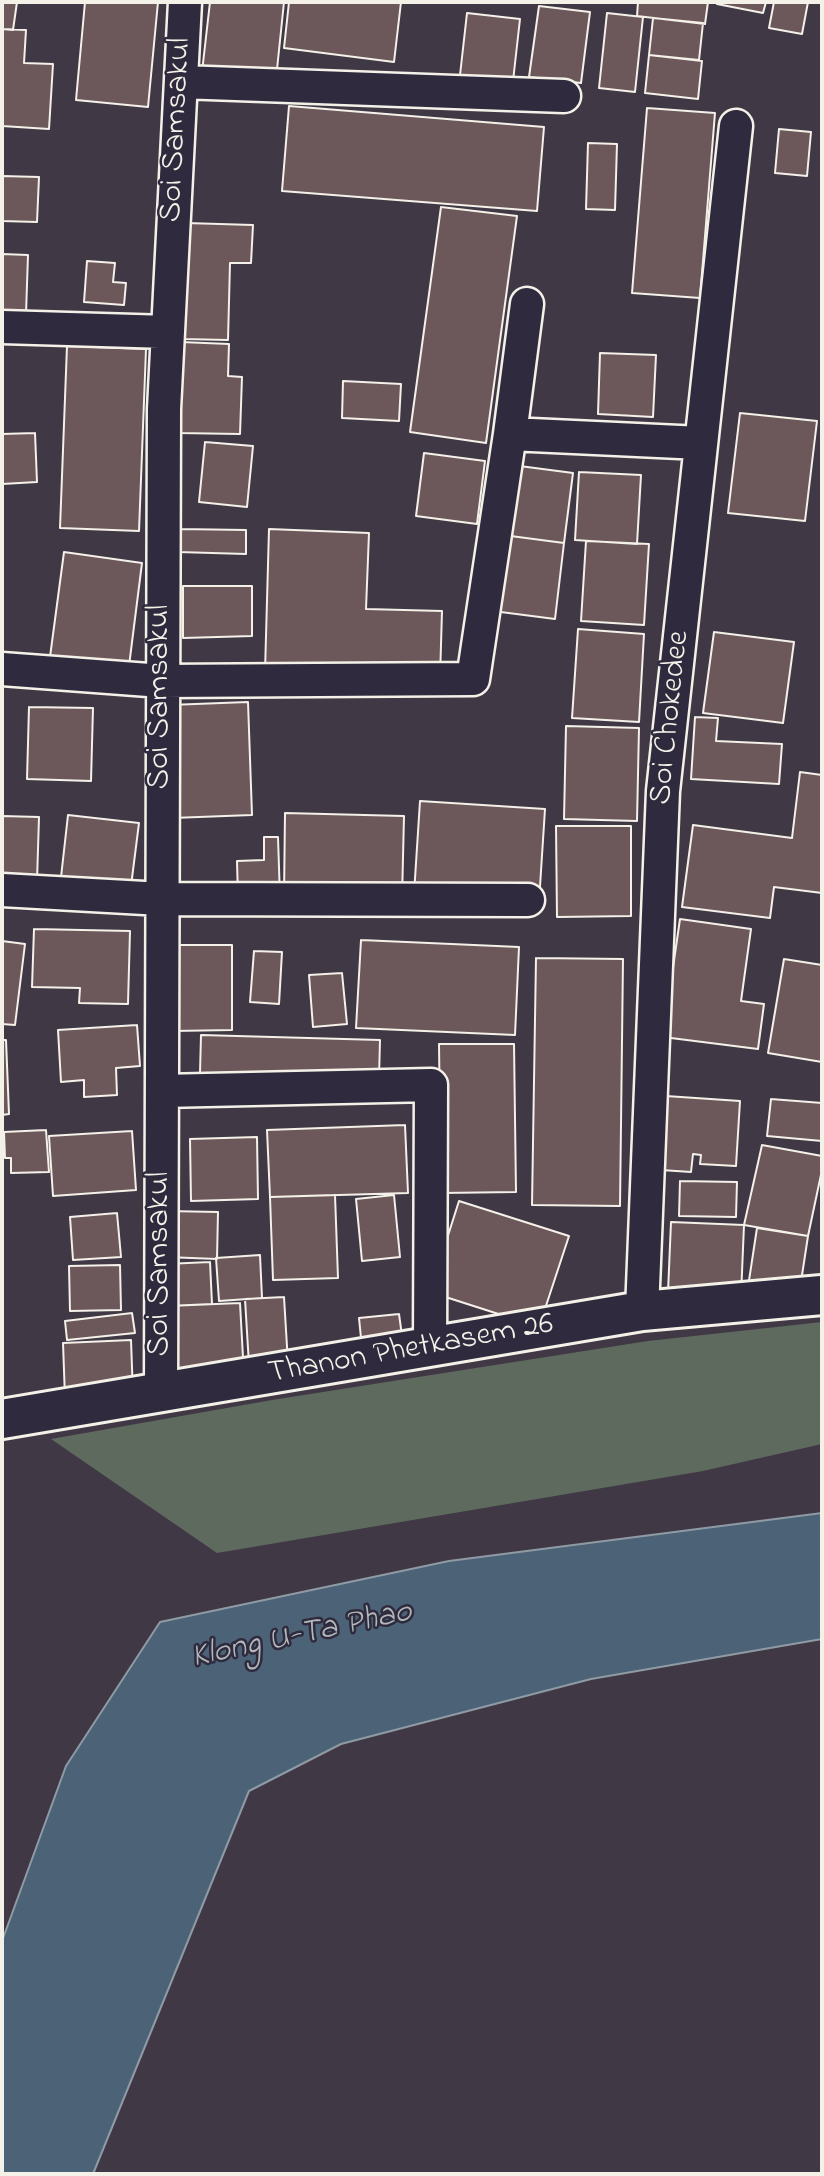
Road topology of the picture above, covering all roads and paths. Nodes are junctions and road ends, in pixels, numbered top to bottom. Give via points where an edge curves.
1 (185, 2) edge
2 (181, 82) junction
3 (564, 96) dead end
4 (736, 126) dead end
5 (527, 304) dead end
6 (2, 327) edge
7 (167, 332) junction
8 (510, 434) junction
9 (701, 443) junction
10 (2, 669) edge
11 (162, 681) junction
12 (2, 890) edge
13 (162, 899) junction
14 (528, 900) dead end
15 (162, 1091) junction
16 (822, 1295) edge
17 (642, 1311) junction
18 (430, 1348) junction
19 (161, 1392) junction
20 (2, 1419) edge

1 - 2 street, Soi Samsakul
2 - 3 street
2 - 7 street, Soi Samsakul
4 - 9 street, Soi Chokedee
5 - 8 street
6 - 7 street
7 - 11 street, Soi Samsakul
8 - 9 street
8 - 11 street via 473,679
9 - 17 street, Soi Chokedee via 663,791
10 - 11 street
11 - 13 street, Soi Samsakul
12 - 13 street
13 - 14 street
13 - 15 street, Soi Samsakul
15 - 18 street via 431,1085
15 - 19 street, Soi Samsakul
16 - 17 street, Thanon Phetkasem 26
17 - 18 street, Thanon Phetkasem 26
18 - 19 street, Thanon Phetkasem 26
19 - 20 street, Thanon Phetkasem 26

